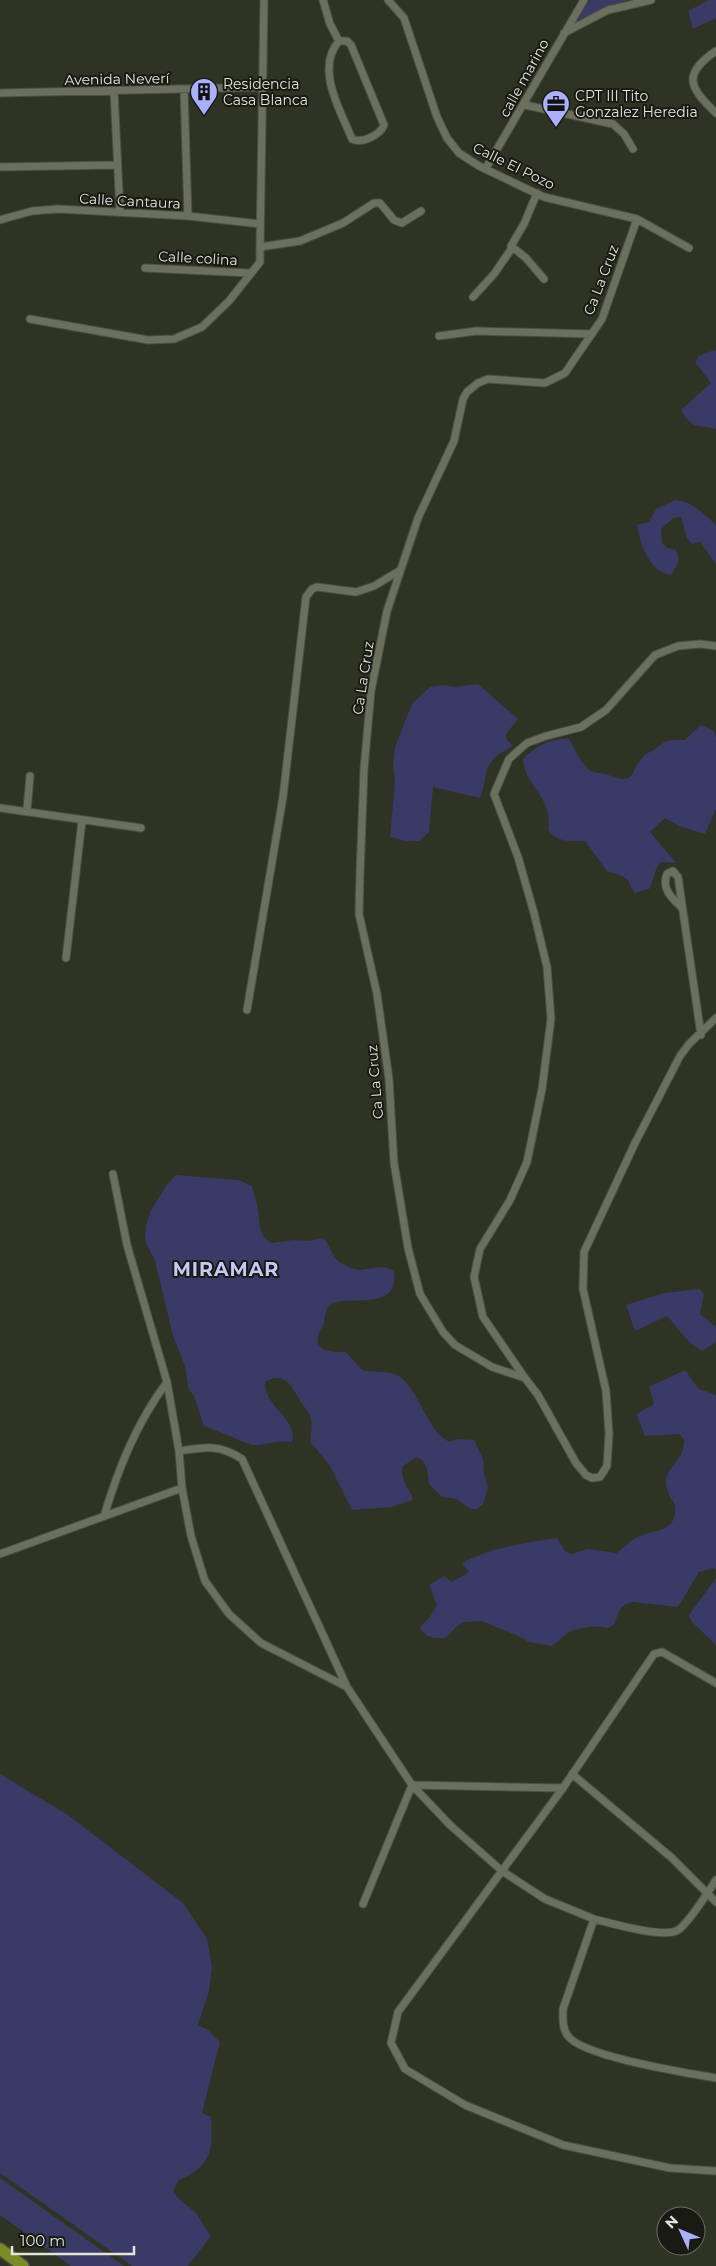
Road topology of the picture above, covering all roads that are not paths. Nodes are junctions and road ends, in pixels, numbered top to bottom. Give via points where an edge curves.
1 (264, 0) edge
2 (323, 0) edge
3 (388, 0) edge
4 (584, 0) edge
5 (651, 0) edge
6 (564, 33) junction
7 (339, 42) junction
8 (716, 51) edge
9 (264, 87) junction
10 (184, 90) junction
11 (114, 91) junction
12 (0, 94) edge
13 (524, 105) junction
14 (716, 113) edge
15 (633, 149) dead end
16 (116, 165) junction
17 (0, 167) edge
18 (486, 168) junction
19 (537, 193) junction
20 (421, 211) dead end
21 (120, 212) junction
22 (188, 216) junction
23 (637, 218) junction
24 (0, 220) edge
25 (260, 224) junction
26 (260, 247) junction
27 (512, 248) junction
28 (689, 248) dead end
29 (144, 268) dead end
30 (250, 273) junction
31 (544, 279) dead end
32 (473, 297) dead end
33 (30, 320) dead end
34 (592, 334) junction
35 (439, 336) dead end
36 (399, 570) junction
37 (716, 646) edge
38 (30, 776) dead end
39 (0, 808) edge
40 (27, 810) junction
41 (82, 821) junction
42 (141, 828) dead end
43 (682, 908) junction
44 (66, 958) dead end
45 (247, 1010) dead end
46 (716, 1018) edge
47 (700, 1035) junction
48 (113, 1174) dead end
49 (525, 1378) junction
50 (166, 1382) junction
51 (180, 1451) junction
52 (182, 1488) junction
53 (104, 1516) junction
54 (0, 1554) edge
55 (716, 1683) edge
56 (347, 1686) junction
57 (572, 1774) junction
58 (412, 1785) junction
59 (563, 1788) junction
60 (502, 1871) junction
61 (716, 1880) edge
62 (707, 1893) junction
63 (716, 1902) edge
64 (362, 1904) dead end
65 (594, 1919) junction
66 (716, 2078) edge
67 (716, 2171) edge
68 (0, 2249) edge
69 (23, 2266) edge

1 - 9 street
2 - 7 street
3 - 18 street, Calle El Pozo via 404,18 447,138 459,153
4 - 6 street, calle marino
5 - 6 street via 608,10
6 - 13 street, calle marino
7 - 7 street via 331,51 328,77 352,139 363,140 378,134 384,125 350,45 347,41
8 - 14 street via 698,65 693,85 697,94
9 - 10 street, Avenida Neverí
9 - 25 street
10 - 11 street, Avenida Neverí
10 - 22 street
11 - 12 street, Avenida Neverí
11 - 16 street
13 - 15 street via 613,124
13 - 18 street, calle marino
16 - 17 street
16 - 21 street
18 - 19 street, Calle El Pozo
19 - 23 street, Calle El Pozo
19 - 27 street
20 - 26 street via 402,223 394,220 380,203 374,203 343,223 300,241
21 - 22 street, Calle Cantaura
21 - 24 street, Calle Cantaura via 41,210
22 - 25 street, Calle Cantaura
23 - 28 street, Calle El Pozo
23 - 34 street, Ca La Cruz via 602,319
25 - 26 street
26 - 30 street via 260,262
27 - 31 street via 526,258
27 - 32 street
29 - 30 street, Calle colina
30 - 33 street via 229,301 202,327 174,339 148,340
34 - 35 street via 476,331
34 - 36 street, Ca La Cruz via 565,373 554,380 545,383 488,380 467,392 454,441 418,518
36 - 45 street via 374,586 356,592 317,587 306,597 283,797
36 - 49 street, Ca La Cruz via 371,691 364,769 359,914 377,994 388,1070 394,1163 408,1248 420,1294 443,1332 455,1345 492,1367
37 - 49 street via 678,646 655,654 606,710 581,727 527,742 509,759 494,794 518,857 534,912 547,967 551,1019 542,1089 527,1162 510,1200 480,1249 474,1278 483,1317
38 - 40 street
39 - 40 street
40 - 41 street
41 - 42 street
41 - 44 street
43 - 43 street via 678,877 673,872 666,874 667,892
43 - 47 street
46 - 47 street
47 - 49 street via 689,1044 676,1065 584,1252 583,1288 607,1400 607,1466 600,1476 592,1478 586,1475 576,1463
48 - 50 street via 127,1245
50 - 51 street
50 - 53 street via 151,1403 120,1466
51 - 52 street
51 - 56 street via 210,1447 227,1449 242,1460
52 - 53 street
52 - 56 street via 191,1536 205,1582 229,1614 261,1643
53 - 54 street
55 - 57 street via 662,1652 654,1654
56 - 58 street
57 - 59 street
57 - 62 street via 672,1858
58 - 59 street
58 - 60 street via 450,1825
58 - 64 street
59 - 60 street
60 - 65 street via 545,1899
60 - 67 street via 398,2012 391,2043 406,2068 465,2105 563,2145 670,2168
61 - 62 street
62 - 63 street
62 - 65 street via 682,1926 673,1932 634,1929
65 - 66 street via 563,2010 563,2024 568,2037 582,2046 625,2060
68 - 69 highway

